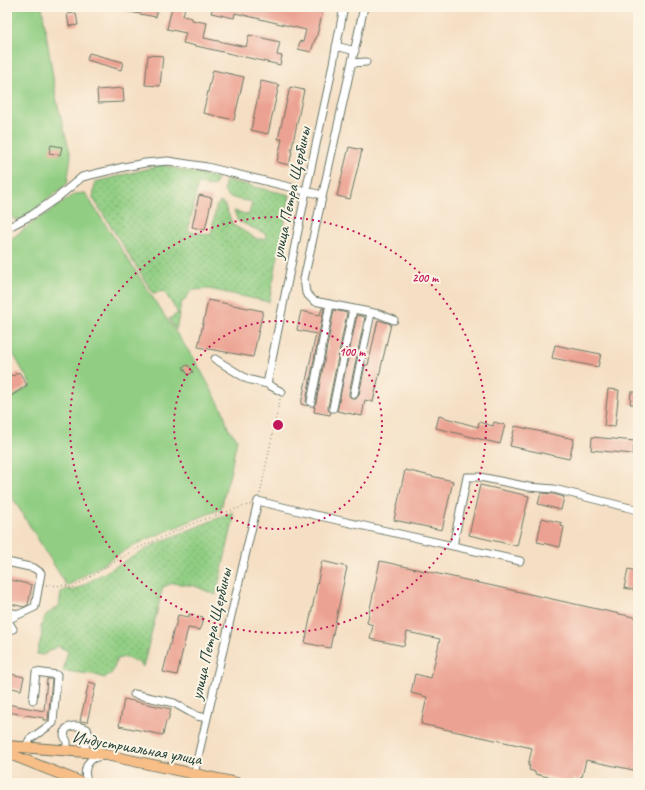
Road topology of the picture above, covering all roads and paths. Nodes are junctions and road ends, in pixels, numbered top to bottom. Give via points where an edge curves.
1 (344, 7) edge
2 (364, 7) edge
3 (634, 7) edge
4 (638, 9) edge
5 (336, 46) junction
6 (354, 51) junction
7 (366, 62) dead end
8 (352, 63) junction
9 (306, 191) junction
10 (322, 194) junction
11 (7, 228) edge
12 (330, 304) junction
13 (353, 309) junction
14 (371, 313) junction
15 (394, 320) dead end
16 (215, 359) dead end
17 (267, 384) junction
18 (282, 392) joint
19 (354, 394) dead end
20 (311, 402) dead end
21 (333, 408) dead end
22 (258, 501) junction
23 (638, 510) edge
24 (453, 546) junction
25 (520, 561) dead end
26 (7, 562) edge
27 (39, 584) junction
28 (7, 612) edge
29 (19, 614) junction
30 (7, 620) edge
31 (13, 629) dead end
32 (134, 694) dead end
33 (33, 700) dead end
34 (207, 718) junction
35 (7, 746) edge
36 (25, 748) junction
37 (66, 751) junction
38 (86, 752) junction
39 (7, 753) edge
40 (106, 755) junction
41 (194, 774) junction
42 (82, 783) edge
43 (90, 783) edge
44 (237, 783) edge

1 - 5 street, улица Петра Щербины
2 - 6 street
3 - 4 street
5 - 6 street
5 - 9 street, улица Петра Щербины
6 - 8 street
7 - 8 street
8 - 10 street
9 - 10 street
9 - 11 street via 207,167 168,161 145,163 82,177 32,215
9 - 17 street, улица Петра Щербины
10 - 12 street via 304,279 306,293 314,301
12 - 13 street
12 - 20 street
13 - 14 street
13 - 21 street
14 - 15 street
14 - 19 street
16 - 17 street via 247,379
17 - 18 street
18 - 22 path
22 - 24 street
22 - 27 path via 198,521 136,549 72,588
22 - 34 street, улица Петра Щербины
23 - 24 street via 554,489 467,477
24 - 25 street
26 - 27 street via 34,568 41,573
27 - 29 street via 35,607
28 - 29 street
29 - 30 street
30 - 31 street
32 - 34 street via 174,703 197,716
33 - 36 street via 36,672 57,675 53,723 30,739
34 - 41 street, улица Петра Щербины
35 - 36 highway, Индустриальная улица
36 - 37 highway, Индустриальная улица
37 - 38 highway, Индустриальная улица
37 - 38 street via 66,729 78,726 87,729 89,735 85,744
38 - 40 highway, Индустриальная улица
39 - 42 highway
40 - 41 highway, Индустриальная улица
40 - 43 street via 88,763 85,772 86,780
41 - 44 highway, Индустриальная улица

